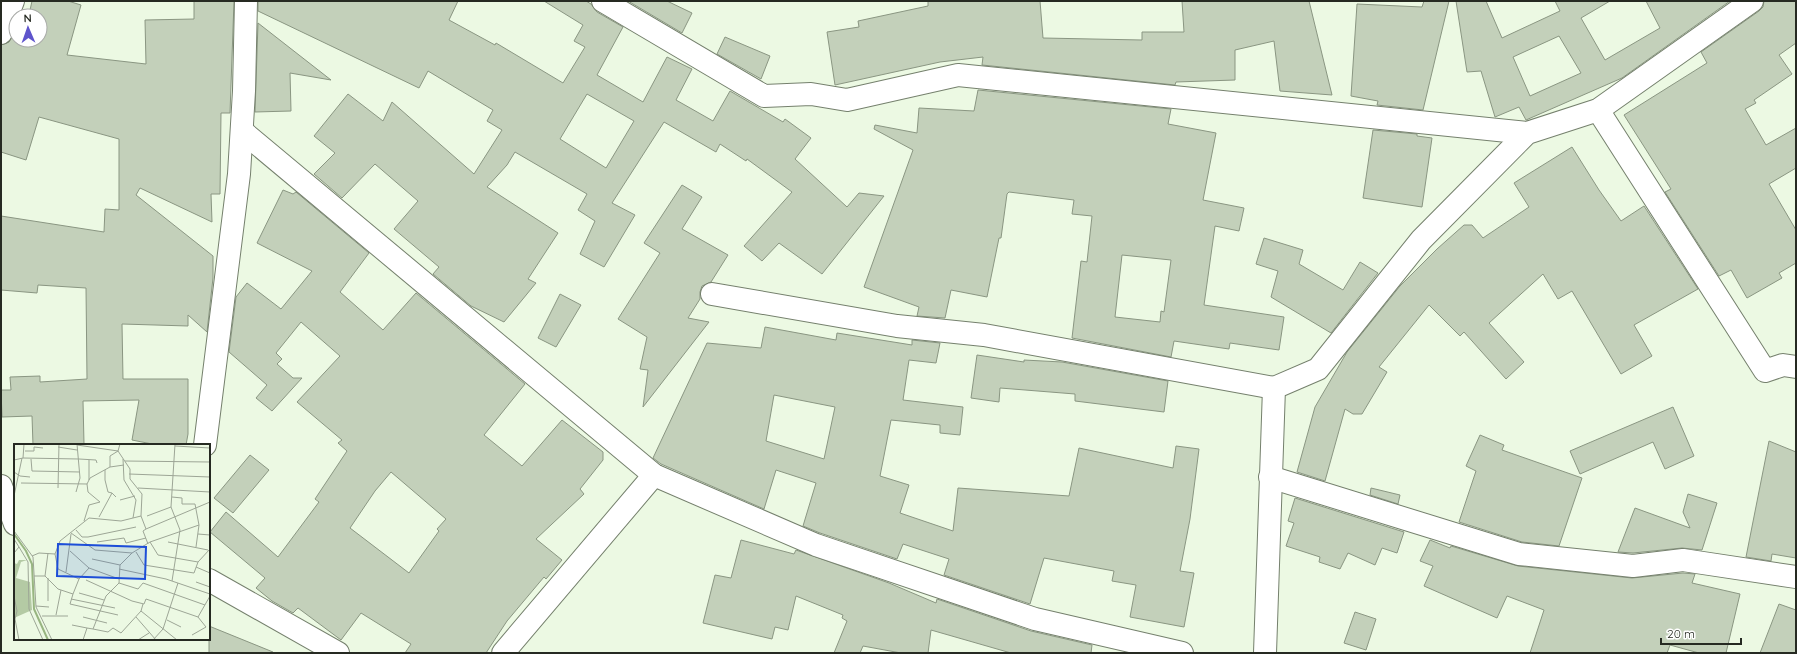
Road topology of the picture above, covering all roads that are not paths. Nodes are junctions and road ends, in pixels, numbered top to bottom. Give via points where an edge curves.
1 (13, 1) edge
2 (246, 1) edge
3 (603, 1) edge
4 (1752, 1) edge
5 (1, 33) edge
6 (1598, 110) junction
7 (242, 131) junction
8 (1527, 133) junction
9 (712, 294) dead end
10 (1796, 367) edge
11 (1274, 388) junction
12 (206, 444) edge
13 (654, 475) junction
14 (1270, 477) junction
15 (1, 486) edge
16 (14, 521) edge
17 (1796, 577) edge
18 (210, 581) edge
19 (338, 653) edge
20 (503, 653) edge
21 (1182, 653) edge
22 (1265, 653) edge

1 - 5 street
2 - 7 street
3 - 8 street via 764,96 811,94 847,100 958,75
4 - 6 street
6 - 8 street
6 - 10 street via 1766,371 1783,365
7 - 12 street
7 - 13 street
8 - 11 street via 1421,240 1318,370
9 - 11 street via 897,326 984,335
11 - 14 street
13 - 20 street
13 - 21 street via 816,545 1028,616
14 - 17 street via 1519,554 1633,566 1683,560
14 - 22 street
15 - 16 street
18 - 19 street

